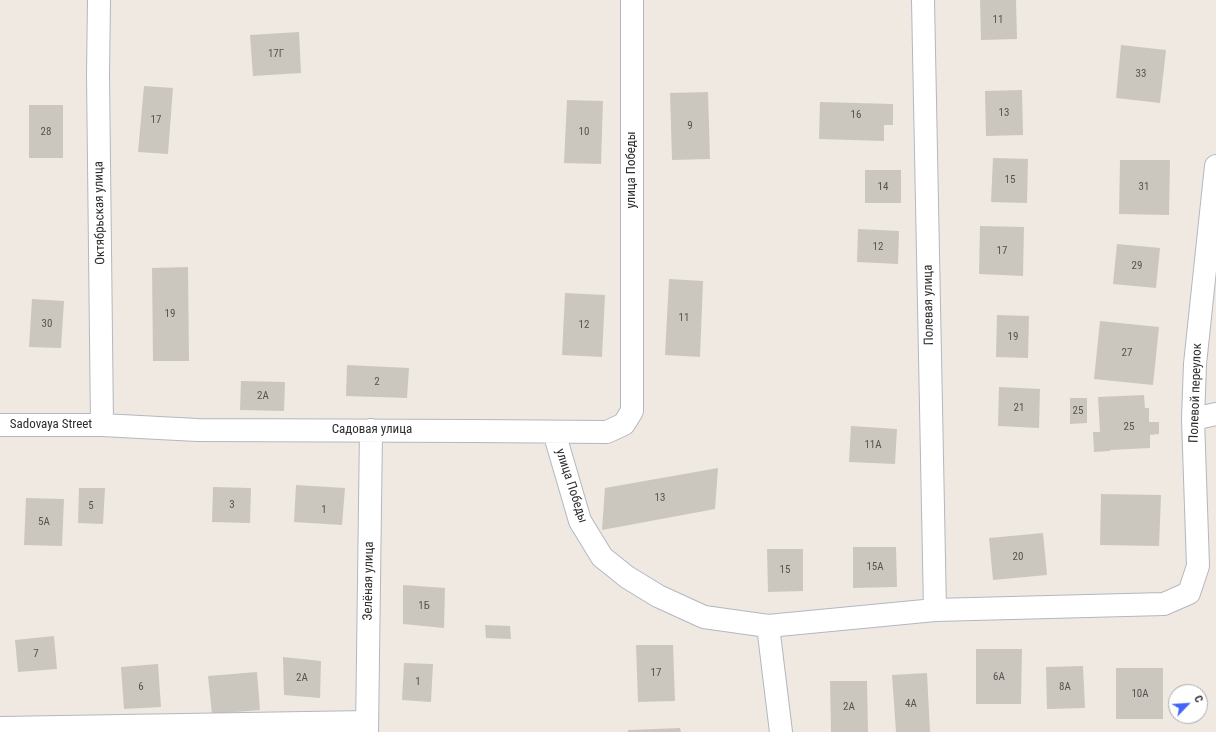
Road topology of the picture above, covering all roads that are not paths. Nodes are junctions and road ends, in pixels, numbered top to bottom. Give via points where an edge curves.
1 (99, 0) edge
2 (632, 0) edge
3 (923, 0) edge
4 (1216, 166) edge
5 (632, 411) joint
6 (1216, 414) edge
7 (1193, 419) junction
8 (0, 425) edge
9 (102, 425) junction
10 (371, 430) junction
11 (554, 432) junction
12 (1164, 604) joint
13 (935, 610) junction
14 (768, 626) junction
15 (367, 727) edge
16 (0, 728) edge
17 (780, 732) edge

1 - 9 street, Октябрьская улица
2 - 5 street, улица Победы
3 - 13 street, Полевая улица
4 - 7 street, Полевой переулок via 1195,364
5 - 11 street, Садовая улица via 624,424 607,432
6 - 7 street
7 - 12 street, Полевой переулок via 1198,566 1189,593
8 - 9 street, Sadovaya Street
9 - 10 street, Садовая улица via 197,430
10 - 11 street, Садовая улица
10 - 15 street, Зелёная улица
11 - 14 street, улица Победы via 580,521 602,557 627,577 658,596 704,617
12 - 13 street, улица Победы
13 - 14 street, улица Победы
14 - 17 street
15 - 16 street

